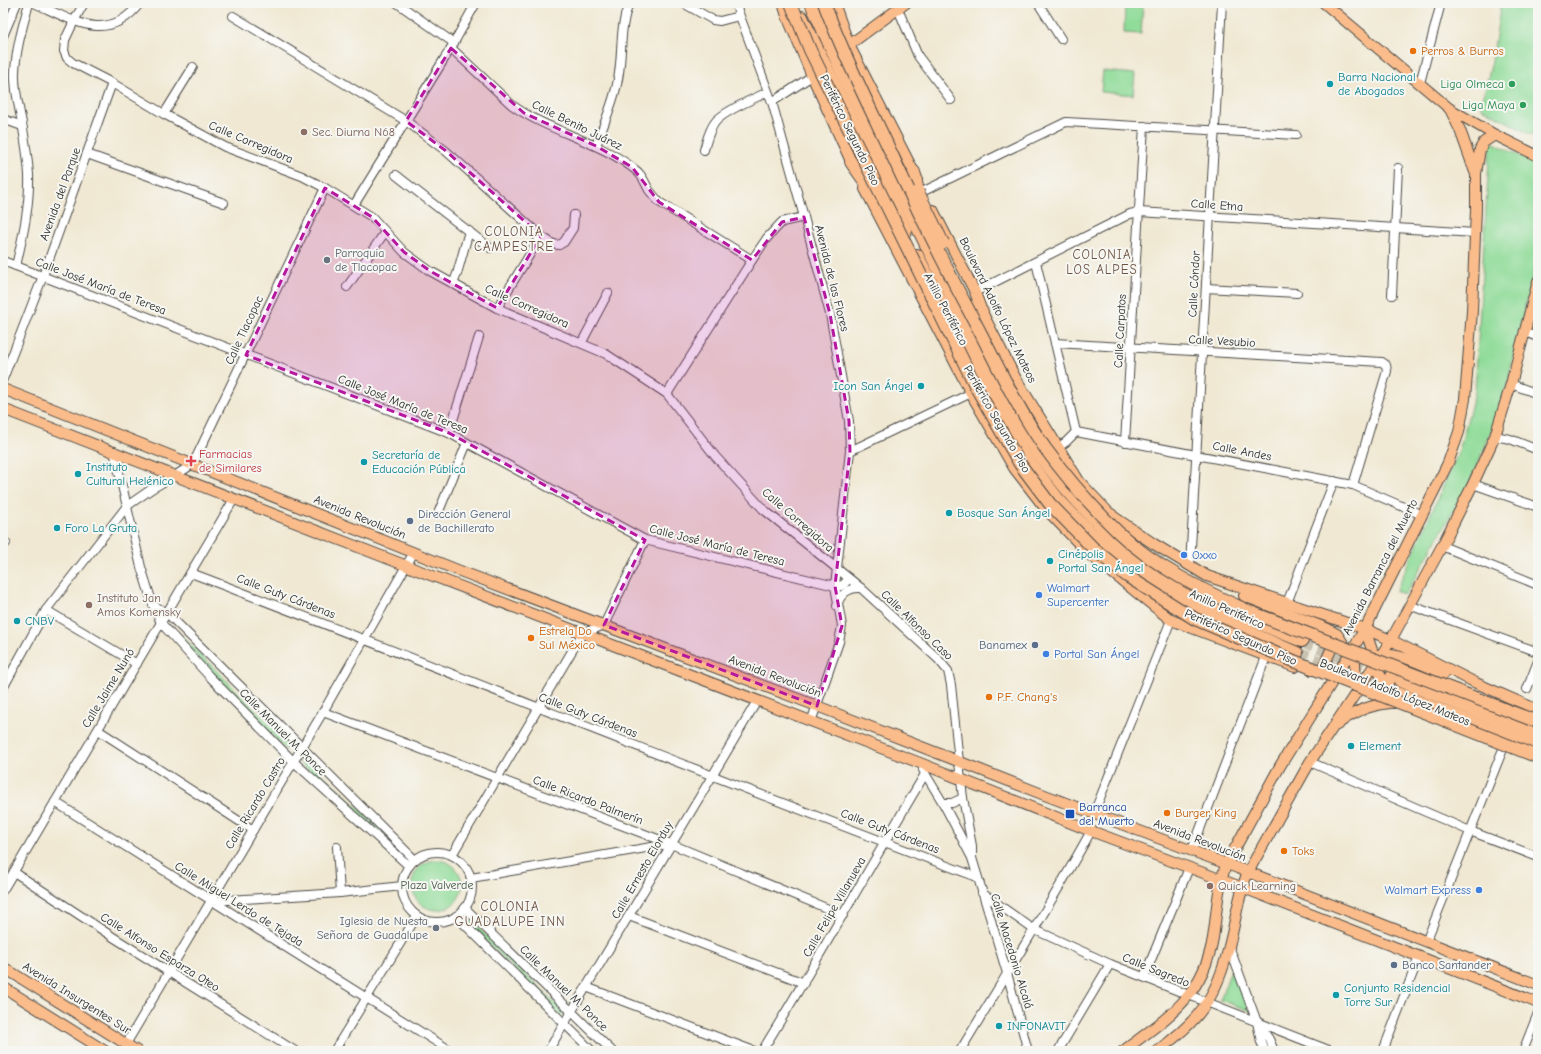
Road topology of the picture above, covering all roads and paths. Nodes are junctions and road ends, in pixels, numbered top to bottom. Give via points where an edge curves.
1 (17, 3) edge
2 (29, 3) edge
3 (34, 3) edge
4 (84, 3) edge
5 (140, 3) edge
6 (397, 3) edge
7 (476, 3) edge
8 (683, 3) edge
9 (735, 3) edge
10 (783, 3) edge
11 (791, 3) edge
12 (797, 3) edge
13 (811, 3) edge
14 (824, 3) edge
15 (834, 3) edge
16 (1038, 3) edge
17 (1222, 3) edge
18 (1324, 3) edge
19 (1441, 3) edge
20 (629, 4) edge
21 (902, 6) edge
22 (233, 16) dead end
23 (739, 16) junction
24 (74, 21) junction
25 (3, 36) edge
26 (1061, 39) dead end
27 (453, 45) junction
28 (849, 45) junction
29 (193, 67) dead end
30 (812, 76) junction
31 (112, 83) junction
32 (1420, 83) junction
33 (768, 92) junction
34 (951, 100) dead end
35 (772, 102) junction
36 (1450, 109) junction
37 (164, 114) junction
38 (3, 119) edge
39 (406, 121) junction
40 (22, 126) junction
41 (1144, 126) junction
42 (1215, 131) junction
43 (1296, 135) dead end
44 (1495, 135) junction
45 (596, 146) junction
46 (704, 150) dead end
47 (87, 154) junction
48 (1538, 156) edge
49 (851, 162) junction
50 (1398, 168) dead end
51 (914, 172) joint
52 (1476, 174) junction
53 (396, 175) dead end
54 (325, 188) junction
55 (921, 192) junction
56 (224, 203) dead end
57 (354, 205) junction
58 (1139, 212) junction
59 (574, 215) dead end
60 (804, 217) junction
61 (1210, 217) junction
62 (1395, 229) junction
63 (469, 231) junction
64 (385, 232) junction
65 (1475, 232) junction
66 (541, 236) junction
67 (490, 248) dead end
68 (919, 258) junction
69 (752, 260) junction
70 (3, 261) edge
71 (1036, 262) junction
72 (16, 266) junction
73 (43, 276) junction
74 (1538, 281) edge
75 (452, 284) junction
76 (347, 287) dead end
77 (1206, 288) junction
78 (975, 292) junction
79 (608, 293) dead end
80 (1297, 293) dead end
81 (1392, 295) dead end
82 (954, 298) junction
83 (1535, 303) edge
84 (497, 308) junction
85 (982, 312) junction
86 (1524, 332) junction
87 (479, 337) dead end
88 (1538, 337) edge
89 (582, 342) junction
90 (1055, 343) junction
91 (1131, 348) junction
92 (1203, 352) junction
93 (246, 355) junction
94 (3, 379) edge
95 (1511, 384) junction
96 (3, 389) edge
97 (667, 394) junction
98 (1538, 394) edge
99 (965, 396) dead end
100 (3, 409) edge
101 (64, 414) junction
102 (58, 430) junction
103 (1076, 432) junction
104 (449, 433) junction
105 (1495, 436) junction
106 (1125, 442) junction
107 (467, 443) junction
108 (1045, 448) junction
109 (1057, 448) junction
110 (1538, 450) edge
111 (114, 451) junction
112 (850, 451) junction
113 (1196, 454) junction
114 (193, 464) junction
115 (176, 475) junction
116 (1334, 481) junction
117 (1473, 484) junction
118 (1353, 485) junction
119 (234, 499) junction
120 (127, 506) junction
121 (1538, 507) edge
122 (439, 511) dead end
123 (1112, 515) junction
124 (1422, 515) junction
125 (645, 540) junction
126 (1080, 545) junction
127 (1442, 546) junction
128 (1114, 548) junction
129 (414, 552) junction
130 (1190, 565) junction
131 (406, 566) junction
132 (836, 568) junction
133 (191, 573) junction
134 (1207, 576) junction
135 (848, 578) junction
136 (1538, 585) edge
137 (835, 586) junction
138 (861, 588) junction
139 (1287, 603) junction
140 (153, 605) junction
141 (1409, 605) junction
142 (837, 607) junction
143 (46, 610) junction
144 (166, 613) junction
145 (1170, 620) junction
146 (161, 623) junction
147 (604, 625) junction
148 (1365, 629) junction
149 (582, 634) junction
150 (1337, 634) junction
151 (366, 639) junction
152 (1391, 640) junction
153 (1302, 641) tunnel mouth
154 (1538, 652) edge
155 (1298, 653) tunnel mouth
156 (1349, 653) junction
157 (1266, 657) junction
158 (1399, 657) junction
159 (1377, 658) junction
160 (1538, 661) edge
161 (1355, 662) junction
162 (137, 664) junction
163 (1306, 671) junction
164 (1536, 673) edge
165 (1332, 681) junction
166 (1400, 681) tunnel mouth
167 (1476, 683) junction
168 (3, 688) edge
169 (1527, 688) dead end
170 (1356, 690) junction
171 (1392, 697) junction
172 (756, 701) junction
173 (817, 706) junction
174 (539, 709) junction
175 (1538, 710) edge
176 (323, 712) junction
177 (811, 722) junction
178 (1538, 722) edge
179 (1332, 729) junction
180 (98, 730) junction
181 (1538, 736) edge
182 (302, 747) junction
183 (1538, 748) edge
184 (1503, 749) junction
185 (1538, 756) edge
186 (294, 762) junction
187 (959, 762) junction
188 (1310, 762) junction
189 (920, 763) junction
190 (1538, 763) edge
191 (925, 774) junction
192 (712, 775) junction
193 (497, 778) junction
194 (961, 779) junction
195 (963, 798) junction
196 (55, 802) junction
197 (943, 803) junction
198 (1094, 813) junction
199 (253, 830) junction
200 (1470, 831) junction
201 (1091, 832) junction
202 (884, 842) junction
203 (671, 844) junction
204 (338, 847) dead end
205 (1192, 850) junction
206 (452, 855) junction
207 (1538, 857) edge
208 (972, 858) junction
209 (415, 860) junction
210 (1226, 863) junction
211 (409, 866) junction
212 (1189, 868) junction
213 (14, 872) junction
214 (1248, 872) junction
215 (977, 877) junction
216 (471, 878) junction
217 (1220, 879) junction
218 (402, 886) junction
219 (1241, 887) junction
220 (3, 890) edge
221 (340, 893) junction
222 (982, 893) junction
223 (212, 901) junction
224 (465, 908) junction
225 (843, 915) junction
226 (417, 916) junction
227 (456, 916) junction
228 (629, 916) junction
229 (1033, 929) junction
230 (1426, 942) junction
231 (1229, 946) junction
232 (1419, 957) junction
233 (1110, 964) junction
234 (3, 967) edge
235 (170, 972) junction
236 (1007, 973) junction
237 (1144, 977) junction
238 (804, 983) junction
239 (1538, 985) edge
240 (586, 987) junction
241 (3, 988) edge
242 (1189, 996) junction
243 (367, 997) junction
244 (1208, 1003) junction
245 (1538, 1004) edge
246 (572, 1012) junction
247 (1538, 1013) edge
248 (1257, 1022) junction
249 (564, 1024) junction
250 (126, 1044) junction
251 (105, 1051) edge
252 (137, 1051) edge
253 (295, 1051) edge
254 (334, 1051) edge
255 (451, 1051) edge
256 (548, 1051) edge
257 (592, 1051) edge
258 (612, 1051) edge
259 (754, 1051) edge
260 (762, 1051) edge
261 (960, 1051) edge
262 (1028, 1051) edge
263 (1058, 1051) edge
264 (1123, 1051) edge
265 (1157, 1051) edge
266 (1265, 1051) edge
267 (1274, 1051) edge
268 (1331, 1051) edge
269 (1383, 1051) edge
270 (1523, 1051) edge

1 - 25 street
2 - 40 street via 18,44 15,73 16,97
3 - 24 street
4 - 24 street
5 - 24 street via 125,19 116,24 102,27
6 - 27 street, Calle Benito Juárez
7 - 27 street
8 - 23 street via 712,20 720,21
9 - 23 street, Avenida de las Flores
10 - 30 main road, Boulevard Adolfo López Mateos
11 - 185 highway, Periférico Segundo Piso, bridge via 810,50 977,390 1020,464 1050,504 1093,548 1127,576 1195,619 1294,661
12 - 68 highway, Anillo Periférico via 798,10
13 - 82 highway, Anillo Periférico via 895,183
14 - 108 highway, bridge via 857,82 918,211 1022,412
15 - 28 main road
16 - 26 street
17 - 42 street, Calle Cóndor
18 - 32 main road
19 - 32 street
20 - 45 street via 621,32 618,81
21 - 28 main road
21 - 34 street via 918,56
22 - 39 street
23 - 33 street, Avenida de las Flores
24 - 31 street, Calle Corregidora via 65,40 64,51 67,58
27 - 39 street
27 - 45 street, Calle Benito Juárez via 524,114
28 - 51 main road
29 - 37 street
30 - 35 street
30 - 49 main road, Boulevard Adolfo López Mateos
31 - 37 street, Calle Corregidora
31 - 47 street, Avenida del Parque
32 - 36 main road
33 - 35 street, Avenida de las Flores
33 - 46 street via 725,114 717,121
35 - 60 street, Avenida de las Flores
36 - 44 main road
36 - 52 main road, Avenida Barranca del Muerto
37 - 54 street, Calle Corregidora via 225,147 302,176
38 - 40 street
39 - 57 street
39 - 66 street via 446,150
40 - 72 street via 29,177 27,206
41 - 42 street
41 - 55 street via 1066,122
41 - 58 street, Calle Carpatos
42 - 43 street
42 - 61 street, Calle Cóndor
44 - 48 main road
44 - 52 main road, Avenida Barranca del Muerto via 1484,142 1480,149
45 - 69 street, Calle Benito Juárez via 642,175 659,202
47 - 56 street
47 - 73 street, Avenida del Parque
49 - 68 highway
49 - 126 main road, Boulevard Adolfo López Mateos via 974,399 1014,468 1045,508
50 - 62 street
51 - 55 highway
52 - 65 main road, Avenida Barranca del Muerto
53 - 63 street
54 - 57 street, Calle Corregidora
54 - 93 street, Calle Tlacopac
55 - 78 main road, Boulevard Adolfo López Mateos
55 - 108 highway, bridge via 976,311 1035,419
57 - 64 street, Calle Corregidora via 372,217
58 - 61 street, Calle Etna
58 - 71 street, Calle Etna via 1130,214
58 - 91 street, Calle Carpatos
59 - 66 street via 573,228 564,242 559,245 553,244
60 - 69 street via 782,222
60 - 112 street, Avenida de las Flores via 830,314 849,421
61 - 62 street, Calle Etna
61 - 77 street, Calle Cóndor
62 - 65 street, Calle Etna
62 - 81 street
63 - 67 street
63 - 75 street
64 - 75 street, Calle Corregidora via 404,252
64 - 76 street
65 - 124 main road, Avenida Barranca del Muerto via 1465,398 1460,426 1448,463
66 - 84 street
68 - 128 highway, Anillo Periférico via 1027,459 1058,499 1100,542
69 - 97 street
70 - 72 street, Calle José María de Teresa
71 - 78 street, Calle Etna
71 - 90 street
72 - 73 street, Calle José María de Teresa
73 - 93 street, Calle José María de Teresa
73 - 94 street, Avenida del Parque
74 - 83 main road
75 - 84 street, Calle Corregidora
77 - 80 street
77 - 92 street, Calle Cóndor
78 - 85 main road, Boulevard Adolfo López Mateos
79 - 89 street
82 - 85 highway
82 - 128 highway, Anillo Periférico via 994,380 1036,453 1109,536
83 - 86 main road
84 - 89 street, Calle Corregidora
85 - 109 main road, Boulevard Adolfo López Mateos via 1016,379
86 - 88 street
86 - 95 main road
87 - 104 street
89 - 97 street, Calle Corregidora via 606,354
90 - 91 street, Calle Vesubio
90 - 103 street
91 - 92 street, Calle Vesubio
91 - 106 street, Calle Carpatos
92 - 113 street, Calle Cóndor
92 - 118 street, Calle Vesubio via 1382,362 1386,365 1387,371
93 - 104 street, Calle José María de Teresa
93 - 114 street, Calle Tlacopac
95 - 98 street
95 - 105 main road
96 - 101 main road, Avenida Revolución
97 - 132 street, Calle Corregidora via 715,456 763,509
99 - 112 street
100 - 102 main road
101 - 102 main road
101 - 114 main road, Avenida Revolución
102 - 111 main road
103 - 106 street, Calle Andes
103 - 109 street
104 - 107 street, Calle José María de Teresa
105 - 110 street
105 - 117 main road
106 - 113 street, Calle Andes
107 - 122 street
107 - 125 street, Calle José María de Teresa
108 - 178 highway, bridge via 1073,485 1120,534 1183,580 1248,611
109 - 123 main road, Boulevard Adolfo López Mateos via 1079,481
111 - 115 main road
111 - 120 street, Calle Manuel M. Ponce
112 - 132 street, Avenida de las Flores
113 - 116 street, Calle Andes
113 - 130 street, Calle Cóndor
114 - 115 street
114 - 129 main road, Avenida Revolución
115 - 119 main road
115 - 120 street
116 - 118 street, Calle Andes
116 - 139 street
117 - 121 street
117 - 127 main road
118 - 124 street, Calle Andes
119 - 131 main road
119 - 133 street, Calle Jaime Nunó
120 - 140 street, Calle Manuel M. Ponce
120 - 143 street
123 - 128 highway
123 - 130 main road, Boulevard Adolfo López Mateos
124 - 148 main road, Avenida Barranca del Muerto
125 - 137 street, Calle José María de Teresa
125 - 147 street
126 - 128 highway
126 - 145 main road, Boulevard Adolfo López Mateos
127 - 136 street
127 - 141 main road
128 - 153 highway, Anillo Periférico via 1206,602
128 - 155 highway, Anillo Periférico via 1133,571 1200,611
129 - 131 street, Calle Ricardo Castro
129 - 147 main road, Avenida Revolución
130 - 134 main road, Boulevard Adolfo López Mateos
131 - 149 main road
131 - 151 street, Calle Ricardo Castro
132 - 135 street, Calle Alfonso Caso
132 - 137 street, Calle Corregidora
133 - 144 street, Calle Jaime Nunó
133 - 151 street, Calle Guty Cárdenas
134 - 139 main road, Boulevard Adolfo López Mateos
134 - 150 main road via 1231,590
135 - 137 street via 842,586
135 - 138 street, Calle Alfonso Caso
137 - 142 street, Calle Corregidora
138 - 142 street via 847,591 840,598
138 - 187 street, Calle Alfonso Caso via 948,671 952,685
139 - 148 main road, Boulevard Adolfo López Mateos
140 - 144 street, Calle Manuel M. Ponce
140 - 146 street, Calle Manuel M. Ponce
141 - 152 main road
141 - 154 street
142 - 173 street, Calle Corregidora via 842,626 839,642
143 - 162 street
143 - 168 street
144 - 146 street, Calle Jaime Nunó
144 - 182 street, Calle Manuel M. Ponce
145 - 157 main road, Boulevard Adolfo López Mateos
145 - 198 street
146 - 162 street, Calle Jaime Nunó
146 - 186 street, Calle Manuel M. Ponce
147 - 149 street
147 - 173 main road, Avenida Revolución
148 - 152 main road, Boulevard Adolfo López Mateos
148 - 156 main road, Avenida Barranca del Muerto
148 - 159 main road
149 - 172 main road
149 - 174 street
150 - 156 main road
150 - 163 main road via 1323,668
151 - 174 street, Calle Guty Cárdenas
151 - 176 street, Calle Ricardo Castro
152 - 159 main road
152 - 167 main road, Boulevard Adolfo López Mateos
156 - 161 main road
156 - 165 main road, Avenida Barranca del Muerto
157 - 163 main road, Boulevard Adolfo López Mateos
157 - 205 street
158 - 159 main road
158 - 167 main road via 1455,679
158 - 171 main road
159 - 161 main road
159 - 170 main road
159 - 171 main road
160 - 164 street
161 - 165 main road
161 - 170 main road
162 - 180 street, Calle Jaime Nunó
163 - 165 main road, Boulevard Adolfo López Mateos
164 - 169 street
165 - 170 main road, Boulevard Adolfo López Mateos
165 - 210 main road, Avenida Barranca del Muerto via 1280,766
166 - 181 highway
167 - 175 main road, Boulevard Adolfo López Mateos
170 - 171 main road, Boulevard Adolfo López Mateos
170 - 179 main road
171 - 179 main road via 1358,711
171 - 183 highway
171 - 184 main road, Boulevard Adolfo López Mateos
172 - 177 main road
172 - 192 street, Calle Ernesto Elorduy
173 - 177 street, Calle Corregidora
173 - 187 main road, Avenida Revolución
174 - 192 street, Calle Guty Cárdenas
174 - 193 street
176 - 182 street, Calle Ricardo Castro
176 - 193 street, Calle Ricardo Palmerín
177 - 189 main road
179 - 188 main road
180 - 196 street, Calle Jaime Nunó
180 - 199 street
182 - 186 street, Calle Ricardo Castro
182 - 209 street, Calle Manuel M. Ponce
184 - 190 main road, Boulevard Adolfo López Mateos
184 - 200 street
186 - 199 street, Calle Ricardo Castro
186 - 211 street, Calle Manuel M. Ponce
187 - 194 street, Calle Macedonio Alcalá
187 - 198 main road, Avenida Revolución
188 - 200 street
188 - 214 main road
189 - 191 street, Calle Macedonio Alcalá
189 - 194 main road
191 - 197 street, Calle Macedonio Alcalá
191 - 202 street, Calle Felipe Villanueva
192 - 202 street, Calle Guty Cárdenas
192 - 203 street, Calle Ernesto Elorduy
193 - 203 street, Calle Ricardo Palmerín
193 - 206 street
194 - 195 street, Calle Macedonio Alcalá
194 - 201 main road
195 - 197 street via 952,803
195 - 208 street, Calle Macedonio Alcalá
196 - 213 street, Calle Jaime Nunó
196 - 223 street, Calle Miguel Lerdo de Tejada
197 - 208 street, Calle Macedonio Alcalá
198 - 205 main road, Avenida Revolución
199 - 223 street, Calle Ricardo Castro
200 - 207 street
200 - 230 street
201 - 212 main road
201 - 229 street via 1060,888
202 - 215 street, Calle Guty Cárdenas
202 - 225 street, Calle Felipe Villanueva
203 - 216 street
203 - 225 street, Calle Ricardo Palmerín
203 - 228 street, Calle Ernesto Elorduy
204 - 221 street
205 - 210 main road, Avenida Revolución
206 - 209 street via 437,852 425,854
206 - 216 street via 462,863
208 - 215 street, Calle Macedonio Alcalá
209 - 211 street
210 - 214 main road, Avenida Revolución
210 - 217 main road, Avenida Barranca del Muerto
211 - 218 street
212 - 217 main road
212 - 237 street
213 - 220 street, Calle Jaime Nunó
213 - 235 street, Calle Alfonso Esparza Oteo
214 - 219 main road
214 - 230 main road, Avenida Revolución
215 - 222 street, Calle Macedonio Alcalá
216 - 224 street via 472,892
217 - 219 main road
217 - 242 main road, Avenida Barranca del Muerto via 1212,940 1206,964
218 - 221 street
218 - 226 street via 406,902
219 - 231 main road
219 - 232 main road
221 - 223 street
222 - 229 street, Calle Sagredo
222 - 236 street, Calle Macedonio Alcalá
223 - 235 street, Calle Ricardo Castro
223 - 243 street, Calle Miguel Lerdo de Tejada
224 - 227 street
224 - 246 street, Calle Manuel M. Ponce
225 - 238 street, Calle Felipe Villanueva
226 - 227 street via 439,922
226 - 243 street
227 - 249 street, Calle Manuel M. Ponce
228 - 238 street
228 - 240 street, Calle Ernesto Elorduy
229 - 233 street, Calle Sagredo
229 - 236 street
230 - 239 main road, Avenida Revolución
231 - 244 main road
231 - 248 street
232 - 245 main road
232 - 269 street
233 - 237 street, Calle Sagredo
233 - 263 street
234 - 250 main road, Avenida Insurgentes Sur
235 - 250 street, Calle Ricardo Castro
235 - 253 street, Calle Alfonso Esparza Oteo
236 - 261 street
236 - 262 street, Calle Macedonio Alcalá
237 - 242 street, Calle Sagredo
238 - 260 street, Calle Felipe Villanueva
240 - 246 street, Calle Ernesto Elorduy
240 - 259 street
241 - 251 main road
242 - 244 street, Calle Sagredo
242 - 264 main road, Avenida Barranca del Muerto via 1169,1017
243 - 254 street
243 - 255 street, Calle Miguel Lerdo de Tejada
244 - 248 street, Calle Sagredo
244 - 265 main road via 1192,1023
246 - 249 street, Calle Ernesto Elorduy
246 - 258 street, Calle Manuel M. Ponce
247 - 270 street
248 - 266 street
248 - 267 street via 1269,1038
248 - 268 street, Calle Sagredo
249 - 256 street, Calle Ernesto Elorduy
249 - 257 street, Calle Manuel M. Ponce
250 - 252 main road, Avenida Insurgentes Sur

